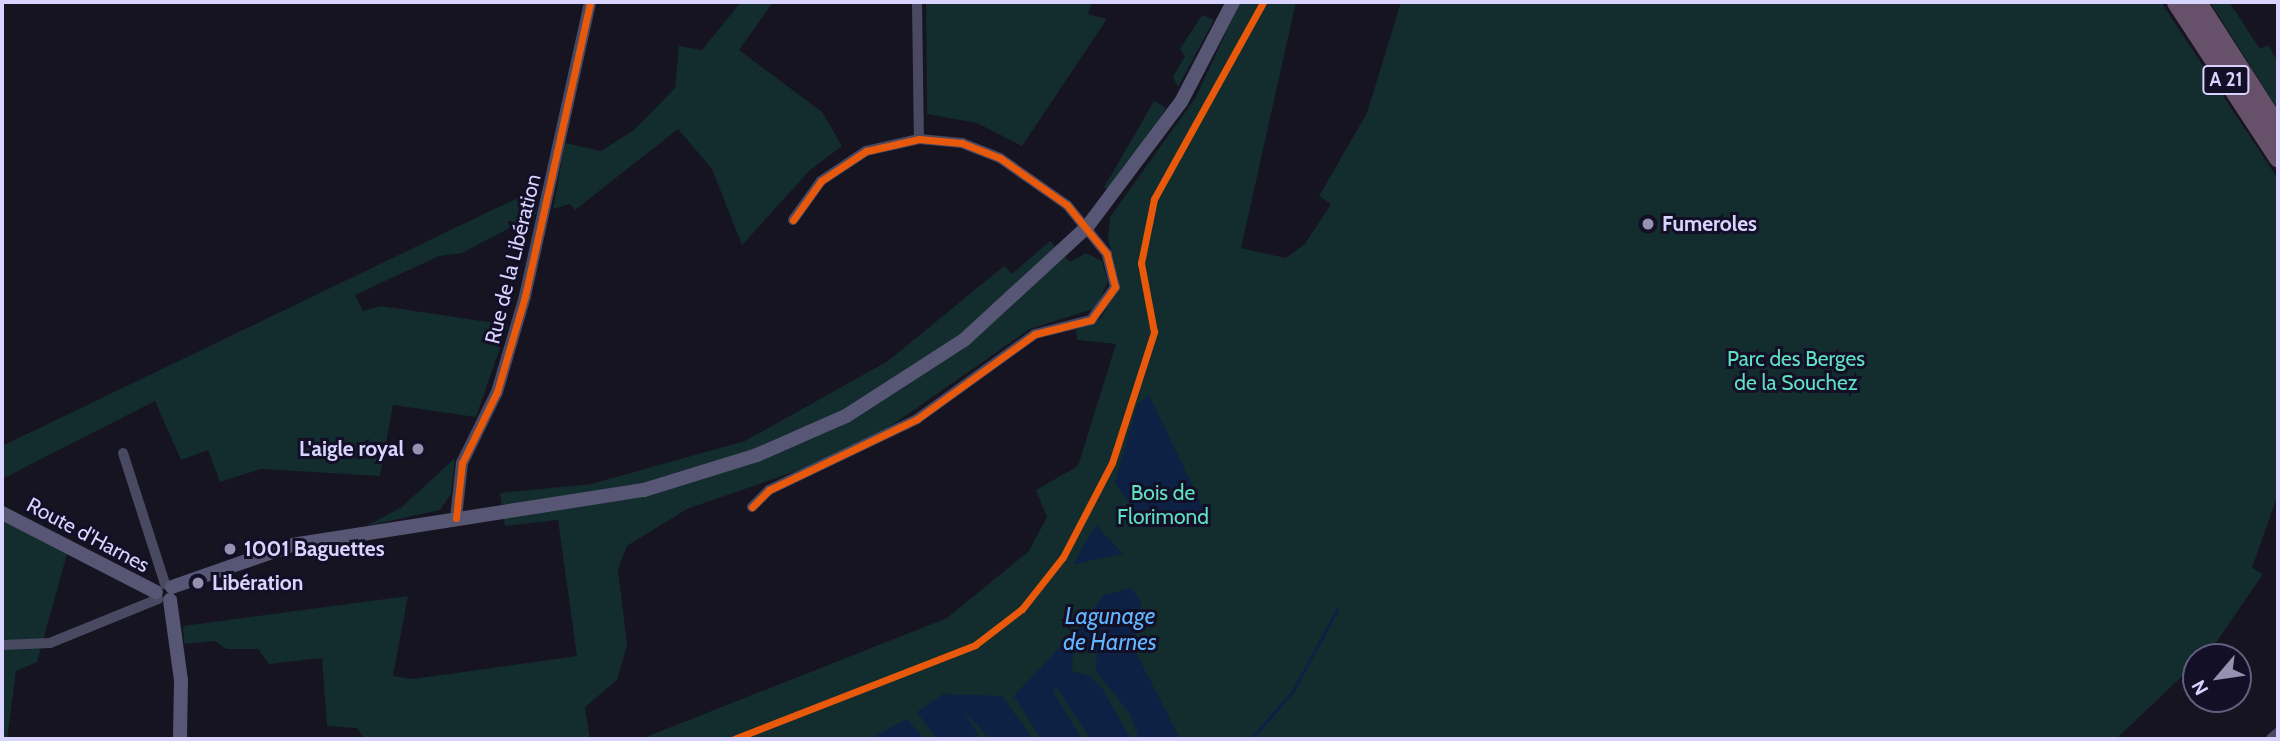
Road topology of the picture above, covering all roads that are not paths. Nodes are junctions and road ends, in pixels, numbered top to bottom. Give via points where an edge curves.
1 (590, 2) edge
2 (917, 2) edge
3 (1233, 2) edge
4 (2176, 2) edge
5 (2197, 2) edge
6 (2278, 128) edge
7 (919, 139) junction
8 (2278, 158) edge
9 (793, 220) dead end
10 (1087, 227) junction
11 (123, 453) dead end
12 (752, 507) dead end
13 (2, 513) edge
14 (456, 518) junction
15 (164, 592) junction
16 (2, 645) edge
17 (2278, 734) edge
18 (180, 739) edge
19 (2272, 739) edge

1 - 14 street, Rue de la Libération via 525,296 497,392 462,463
2 - 7 street
3 - 10 main road via 1181,102
4 - 8 highway, A 21
5 - 6 highway, A 21
7 - 9 street via 845,162 821,181
7 - 10 street via 986,149 1053,195
10 - 12 street via 1116,273 1099,315 1035,334 917,419 769,490
10 - 14 main road via 964,340 877,398 802,437 644,490
11 - 15 street
13 - 15 main road, Route d'Harnes
14 - 15 main road via 292,545
15 - 16 street via 50,643
15 - 18 main road via 181,680
17 - 19 street

